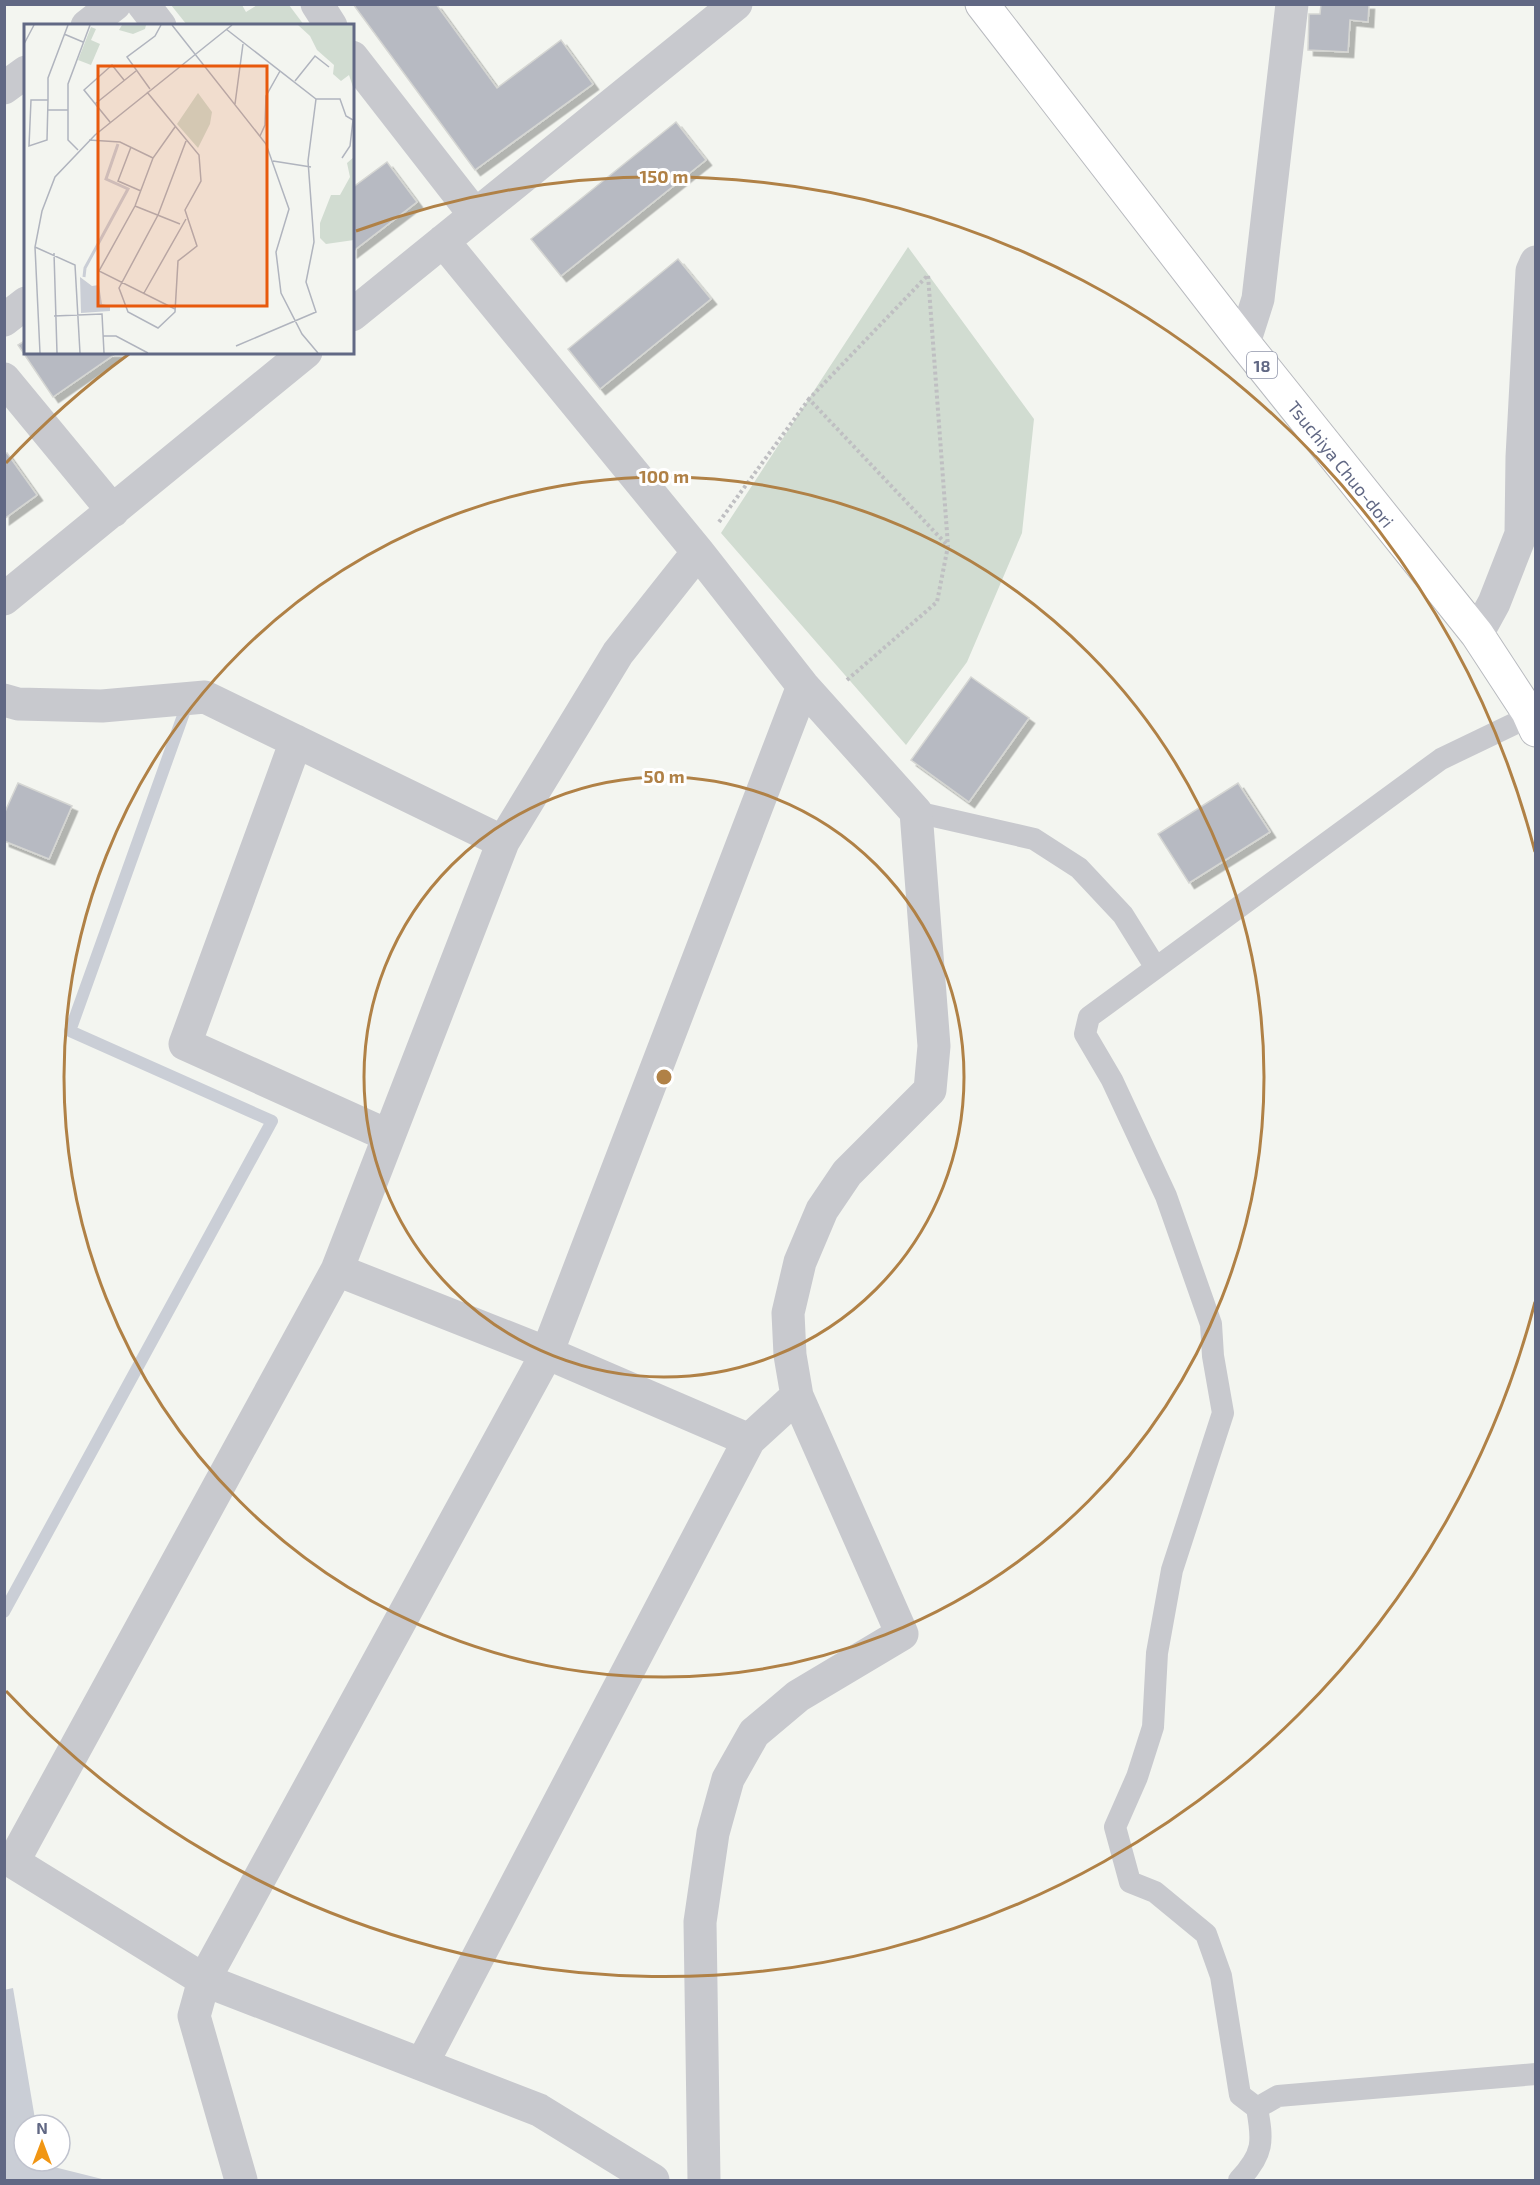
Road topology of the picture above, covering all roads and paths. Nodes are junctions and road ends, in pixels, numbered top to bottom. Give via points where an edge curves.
1 (115, 4) edge
2 (143, 4) edge
3 (317, 4) edge
4 (736, 4) edge
5 (982, 4) edge
6 (1292, 4) edge
7 (90, 24) edge
8 (158, 24) edge
9 (330, 24) edge
10 (354, 60) edge
11 (24, 73) edge
12 (4, 88) edge
13 (475, 215) junction
14 (443, 241) junction
15 (1536, 262) edge
16 (24, 305) edge
17 (354, 313) edge
18 (4, 320) edge
19 (1244, 343) junction
20 (304, 354) edge
21 (4, 379) edge
22 (809, 399) junction
23 (113, 511) junction
24 (948, 546) junction
25 (698, 552) junction
26 (4, 599) edge
27 (1477, 634) junction
28 (812, 695) junction
29 (4, 700) edge
30 (1532, 721) edge
31 (297, 741) junction
32 (916, 812) junction
33 (503, 842) junction
34 (1156, 968) junction
35 (389, 1136) junction
36 (337, 1270) junction
37 (547, 1353) junction
38 (797, 1396) junction
39 (749, 1440) junction
40 (204, 1980) junction
41 (422, 2064) junction
42 (1536, 2074) edge
43 (1257, 2108) junction
44 (241, 2181) edge
45 (653, 2181) edge
46 (704, 2181) edge
47 (1239, 2181) edge

1 - 7 street
2 - 8 street
3 - 9 street
4 - 13 street
5 - 19 main road, Tsuchiya Chuo-dori / 18
6 - 19 street via 1258,299
10 - 13 street
11 - 12 street
13 - 14 street
14 - 17 street
14 - 25 street
15 - 27 street via 1532,272 1521,534 1494,603
16 - 18 street
19 - 27 main road, Tsuchiya Chuo-dori / 18
20 - 23 street
21 - 23 street
22 - 24 path
22 - 24 path via 928,275
22 - 25 path
23 - 26 street
24 - 28 path via 937,602
25 - 28 street
25 - 33 street via 618,653
27 - 30 main road, Tsuchiya Chuo-dori / 18
28 - 32 street
28 - 37 street
29 - 31 street via 18,704 102,706 205,697
30 - 34 lane via 1518,722 1441,759
31 - 33 street
31 - 35 street via 185,1044
32 - 34 lane via 1034,839 1079,868 1123,915
32 - 38 street via 934,1046 930,1090 846,1173 822,1210 800,1262 788,1313
33 - 35 street
34 - 43 lane via 1089,1017 1085,1034 1112,1080 1166,1196 1211,1324 1223,1413 1172,1570 1157,1653 1153,1727 1115,1827 1130,1882 1155,1892 1206,1934 1221,1976 1240,2095
35 - 36 street
36 - 37 street
36 - 40 street via 13,1862
37 - 39 street
37 - 40 street
38 - 39 street
38 - 46 street via 902,1634 798,1696 754,1733 728,1779 712,1833 700,1922
39 - 41 street
40 - 41 street
40 - 44 street via 194,2016
41 - 45 street via 540,2110
42 - 43 lane via 1278,2096
43 - 47 lane via 1262,2137 1253,2166

